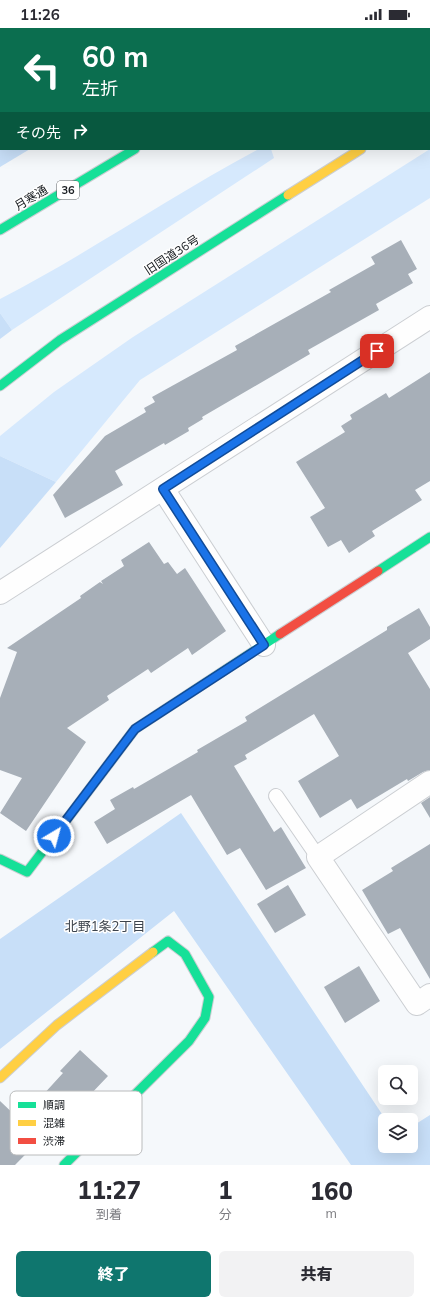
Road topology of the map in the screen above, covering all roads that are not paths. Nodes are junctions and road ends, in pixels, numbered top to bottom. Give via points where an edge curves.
1 (133, 150) edge
2 (349, 152) edge
3 (0, 230) edge
4 (430, 317) edge
5 (0, 386) edge
6 (163, 489) junction
7 (430, 537) edge
8 (0, 592) edge
9 (264, 645) junction
10 (430, 782) edge
11 (276, 796) dead end
12 (318, 857) junction
13 (0, 859) edge
14 (430, 995) edge
15 (0, 1078) edge
16 (138, 1091) edge
17 (74, 1155) edge
18 (64, 1165) edge

1 - 3 main road, 月寒通 / 36
2 - 5 main road, 旧国道36号 via 60,340
4 - 6 street
6 - 8 street
6 - 9 street
7 - 9 main road
9 - 13 main road via 135,729 27,872
10 - 12 street
11 - 12 lane
12 - 14 street via 417,1004
15 - 16 main road via 57,1025 168,941 185,954 209,997 205,1018 189,1040
17 - 18 main road

